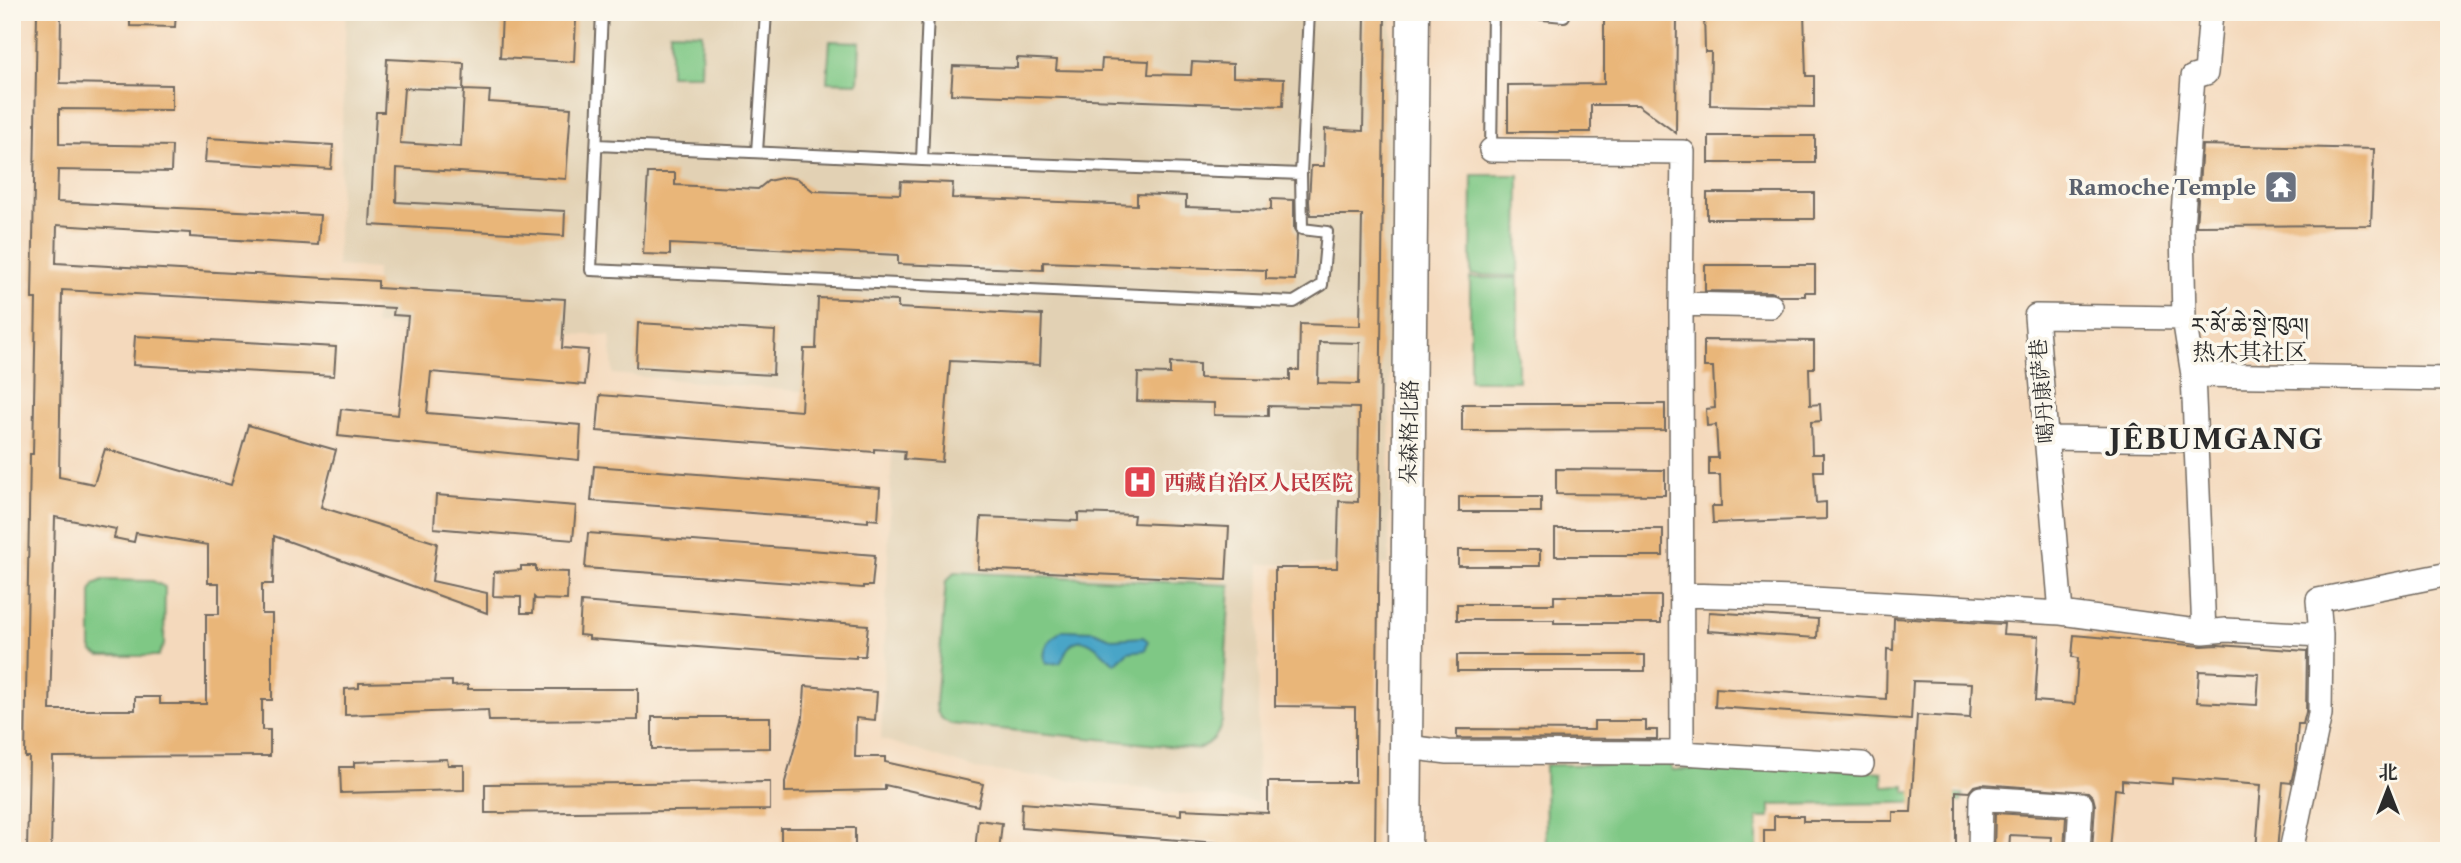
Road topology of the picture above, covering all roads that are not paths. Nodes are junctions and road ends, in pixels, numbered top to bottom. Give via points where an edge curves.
1 (603, 12) edge
2 (766, 12) edge
3 (928, 12) edge
4 (1309, 12) edge
5 (1413, 12) edge
6 (1493, 12) edge
7 (1522, 12) edge
8 (1564, 12) edge
9 (2211, 12) edge
10 (597, 145) junction
11 (1491, 150) joint
12 (757, 152) junction
13 (922, 160) junction
14 (1301, 174) junction
15 (1681, 304) junction
16 (1771, 306) dead end
17 (2184, 318) junction
18 (2193, 375) junction
19 (2449, 379) edge
20 (2046, 438) junction
21 (2197, 440) junction
22 (2449, 575) edge
23 (1683, 596) junction
24 (2061, 614) junction
25 (2204, 632) junction
26 (2320, 635) junction
27 (1406, 747) junction
28 (1682, 753) junction
29 (1862, 764) dead end
30 (1405, 851) edge
31 (1980, 851) edge
32 (2078, 851) edge
33 (2291, 851) edge

1 - 10 lane
2 - 12 lane
3 - 13 lane
4 - 14 lane
5 - 27 street, 朵森格北路
6 - 11 lane
7 - 8 lane via 1564,16
9 - 17 street via 2206,73 2193,77 2182,228
10 - 12 lane
10 - 14 lane via 591,270 1294,302 1322,285 1326,232 1302,229
11 - 15 street via 1683,152
12 - 13 lane
13 - 14 lane
15 - 16 street
15 - 23 street
17 - 18 street
17 - 20 street, 噶丹康萨巷 via 2036,316
18 - 19 street
18 - 21 street
20 - 21 street
20 - 24 street, 噶丹康萨巷
21 - 25 street
22 - 26 street via 2318,600
23 - 24 street
23 - 28 street
24 - 25 street
25 - 26 street
26 - 33 street via 2320,714
27 - 28 street via 1448,752
27 - 30 street, 朵森格北路
28 - 29 street
31 - 32 street via 1981,798 2081,804

